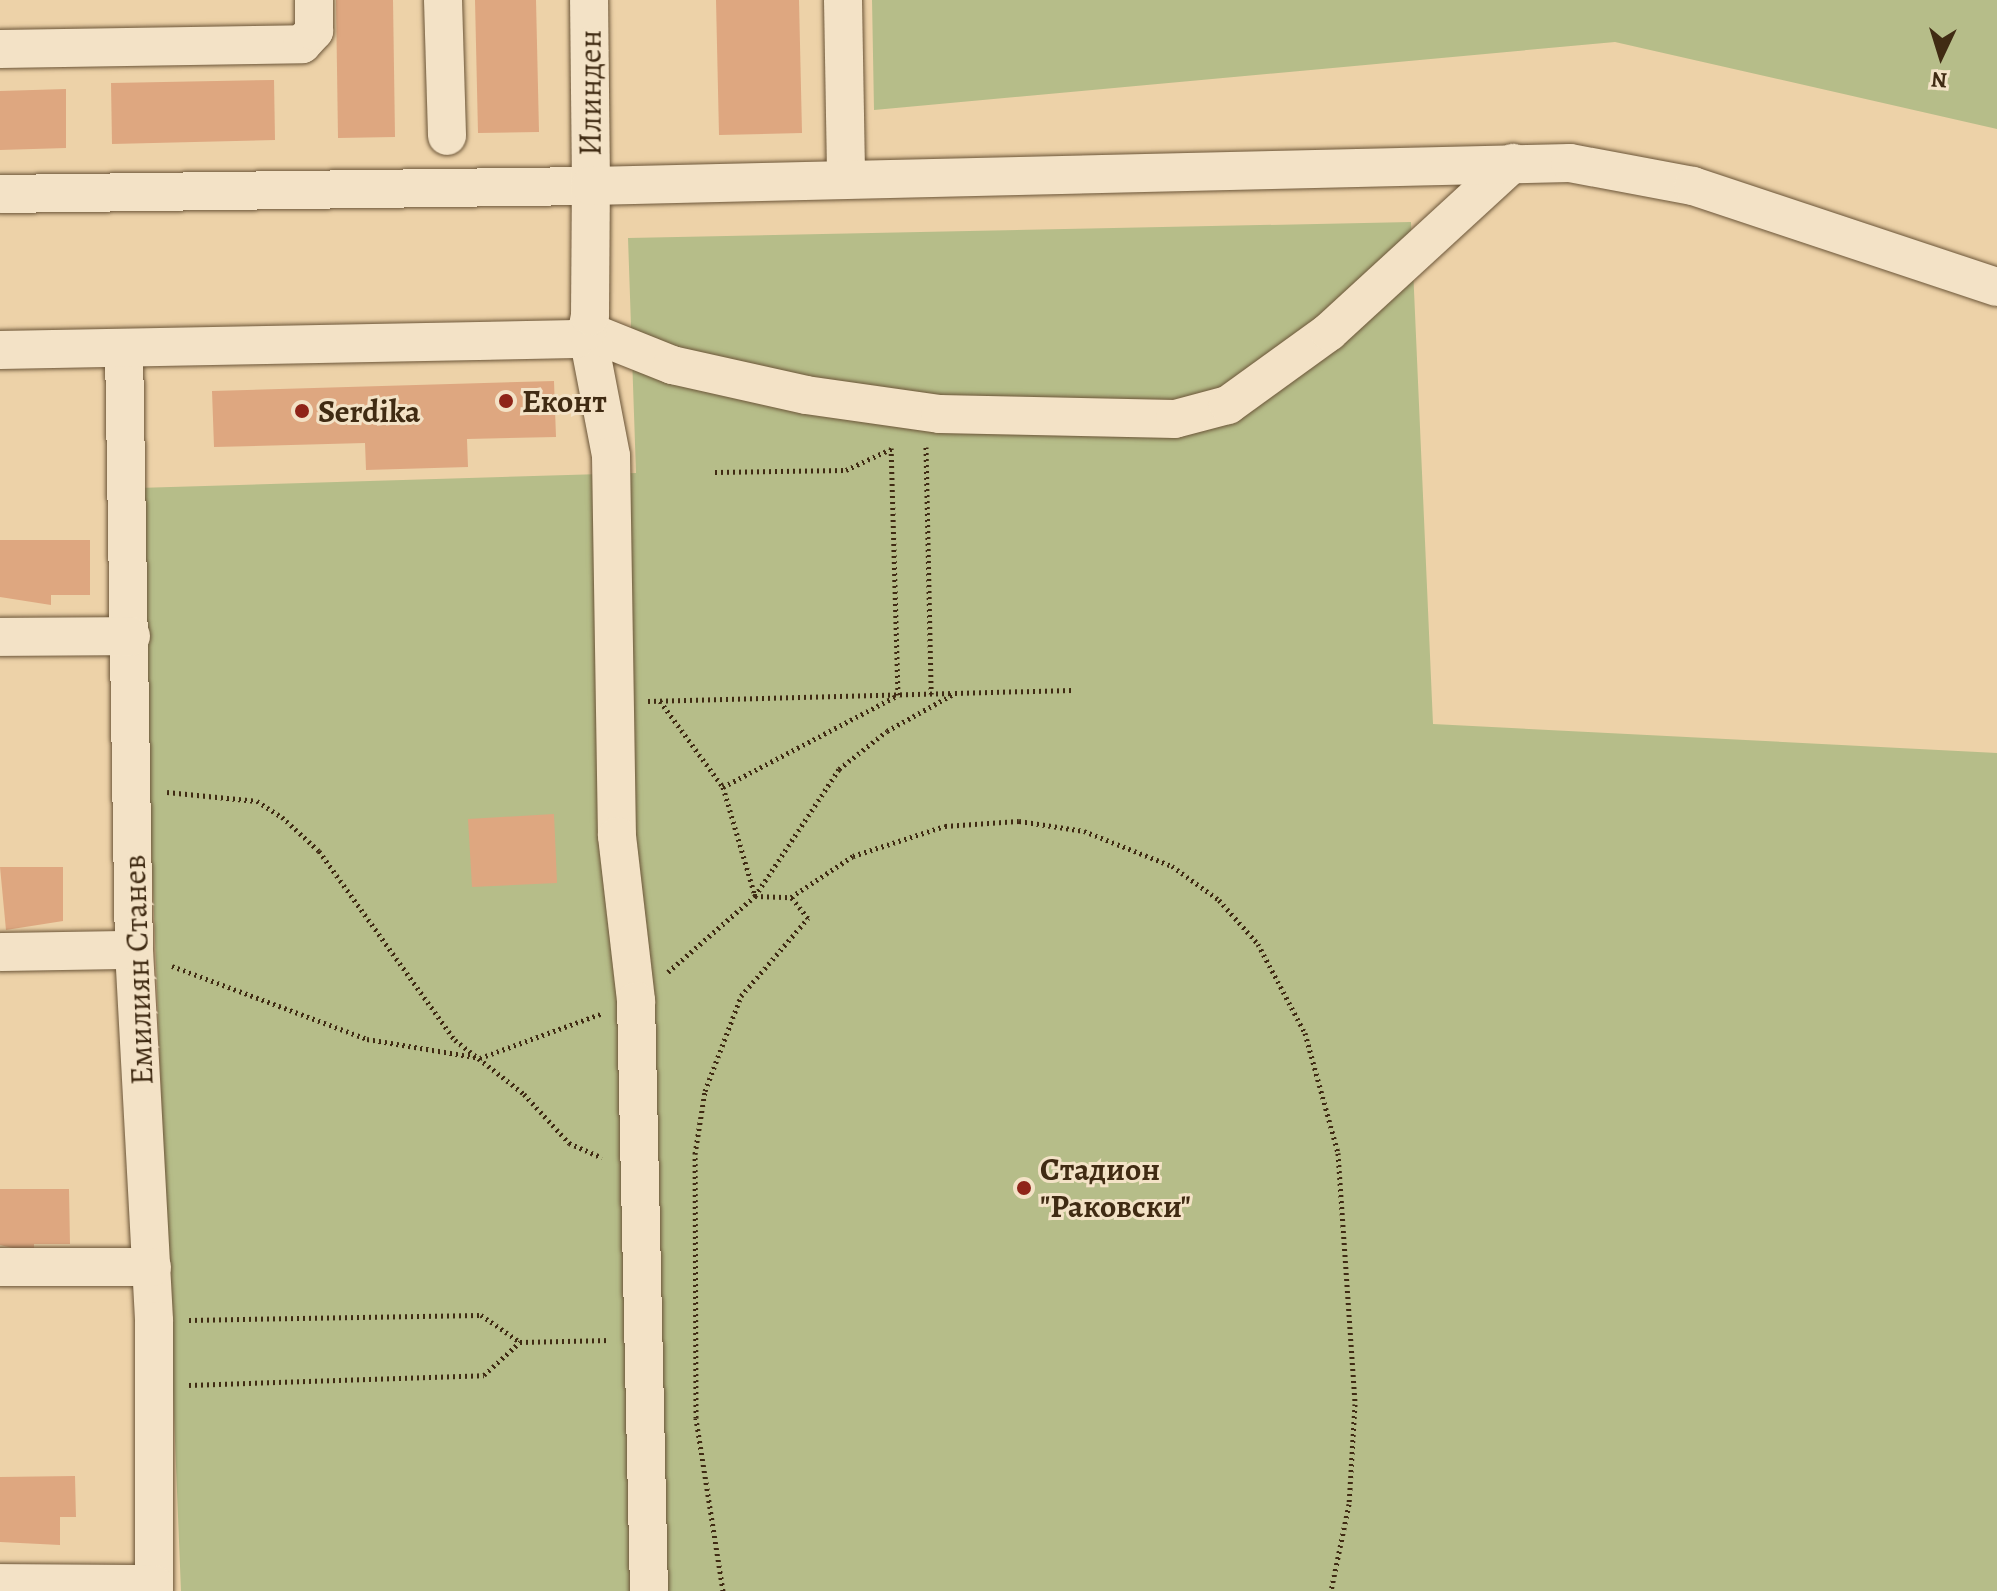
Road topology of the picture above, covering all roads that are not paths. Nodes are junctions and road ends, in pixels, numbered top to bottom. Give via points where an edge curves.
1 (314, 0) edge
2 (443, 0) edge
3 (589, 0) edge
4 (843, 0) edge
5 (0, 49) edge
6 (447, 136) dead end
7 (1513, 163) junction
8 (846, 178) junction
9 (591, 186) junction
10 (0, 194) edge
11 (1997, 287) edge
12 (587, 331) junction
13 (124, 349) junction
14 (0, 350) edge
15 (131, 636) junction
16 (0, 637) edge
17 (134, 950) junction
18 (0, 952) edge
19 (0, 1267) edge
20 (152, 1267) junction
21 (0, 1583) edge
22 (154, 1588) edge
23 (649, 1591) edge

1 - 5 street via 314,31 302,44
2 - 6 street
3 - 9 street, Илинден
4 - 8 street
7 - 8 street
7 - 11 street via 1570,163 1693,186
7 - 12 street via 1329,332 1228,405 1175,419 940,414 806,395 672,365
8 - 9 street
9 - 10 street
9 - 12 street, Илинден
12 - 13 street via 562,340
12 - 23 street, Илинден via 611,456 615,703 641,1171
13 - 14 street
13 - 15 street, Емилиян Станев
15 - 16 street
15 - 17 street, Емилиян Станев
17 - 18 street
17 - 20 street, Емилиян Станев
19 - 20 street
20 - 22 street, Емилиян Станев
21 - 22 street

